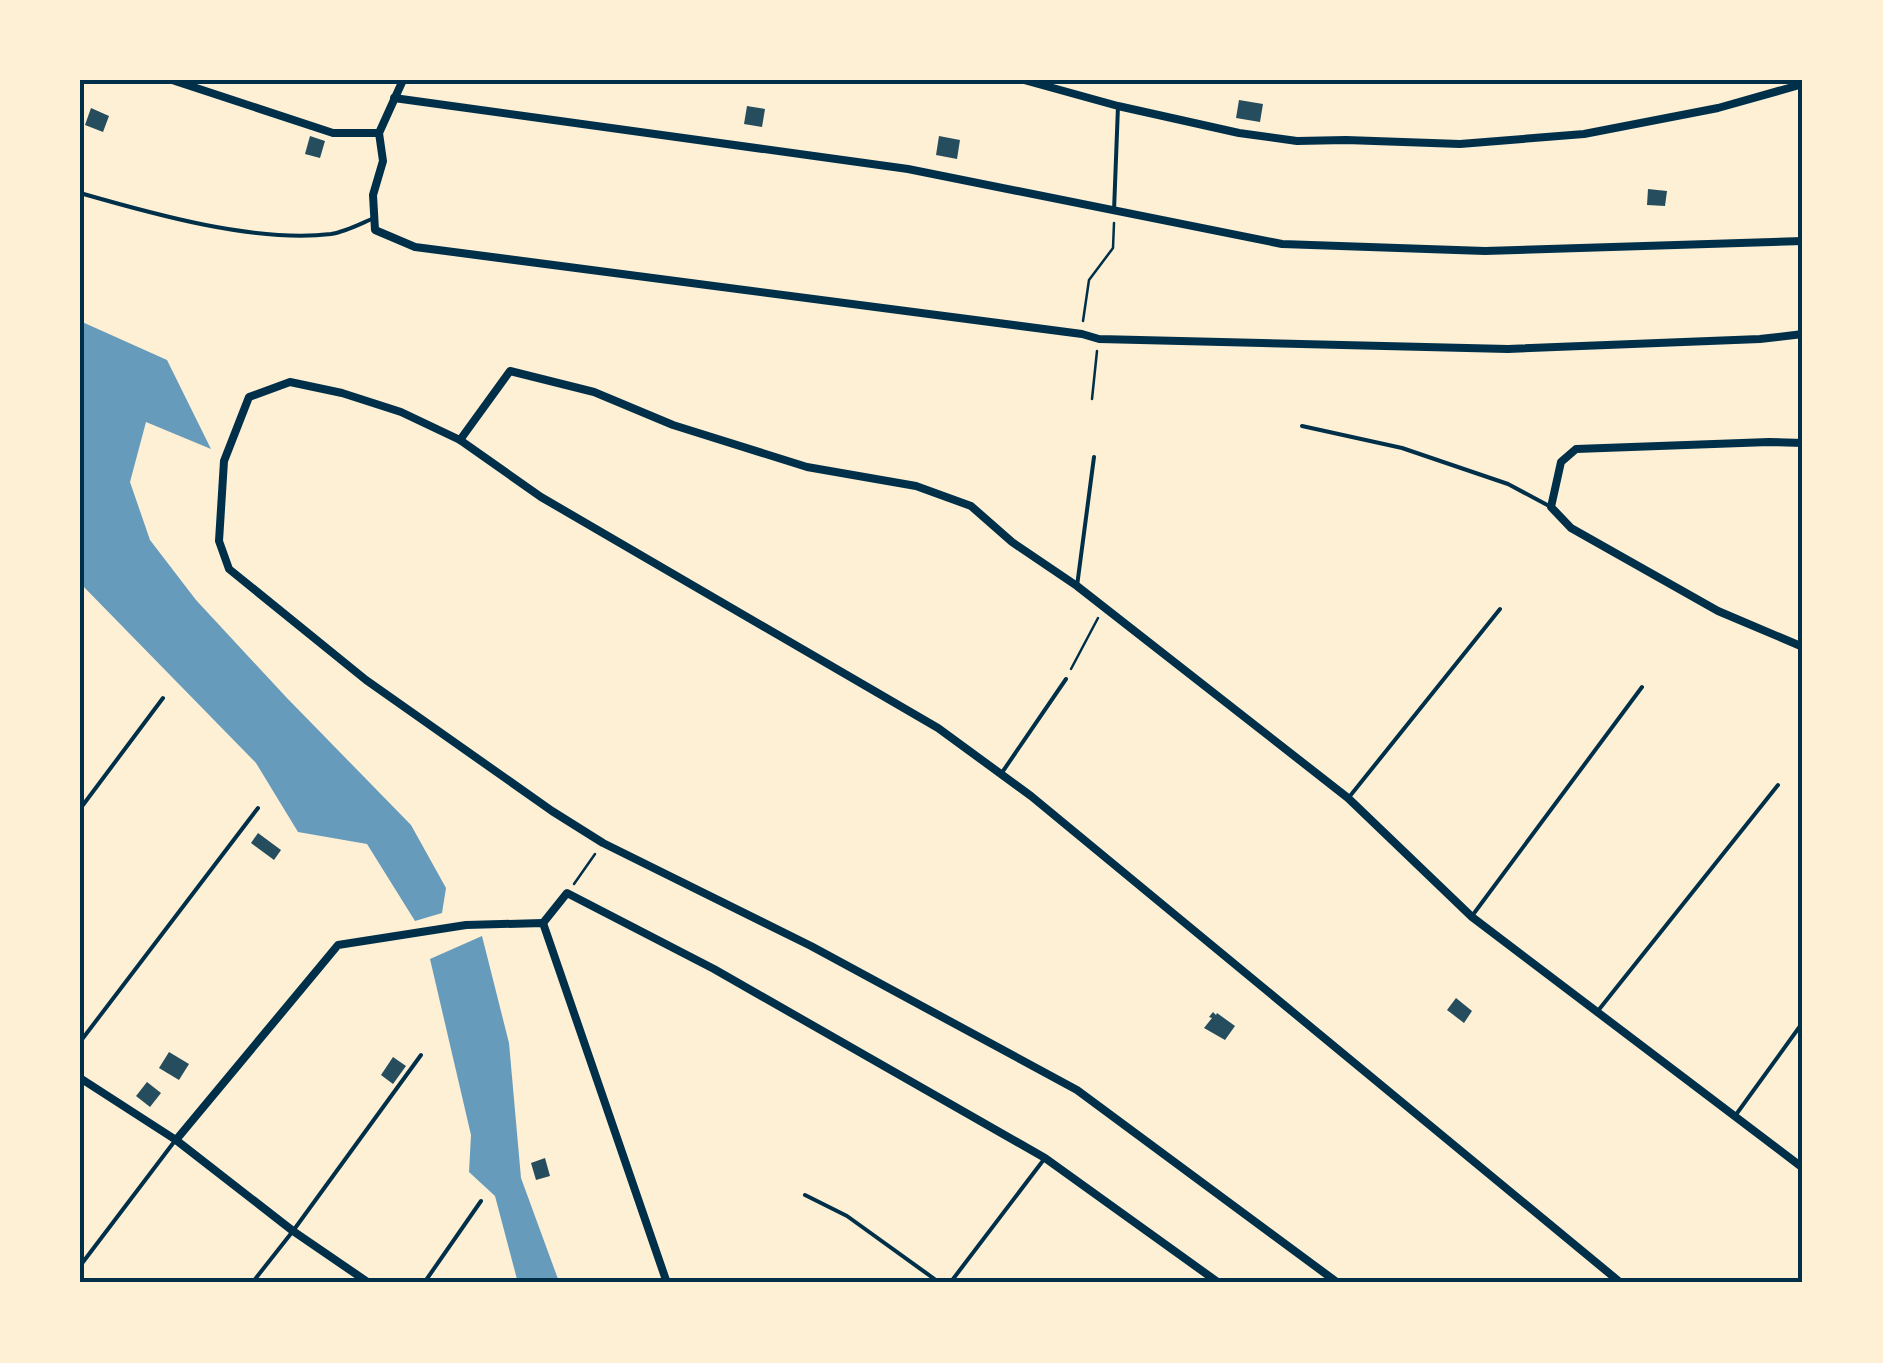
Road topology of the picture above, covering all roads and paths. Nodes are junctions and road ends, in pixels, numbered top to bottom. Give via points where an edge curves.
1 (172, 80) edge
2 (403, 80) edge
3 (1024, 80) edge
4 (1803, 84) edge
5 (394, 98) junction
6 (1118, 106) junction
7 (379, 133) junction
8 (80, 194) edge
9 (1114, 212) junction
10 (374, 218) junction
11 (1803, 241) edge
12 (1082, 334) junction
13 (1803, 334) edge
14 (1095, 359) dead end
15 (1092, 399) dead end
16 (1302, 426) dead end
17 (460, 440) junction
18 (1803, 443) edge
19 (1094, 457) dead end
20 (1552, 507) junction
21 (1078, 586) junction
22 (1104, 606) junction
23 (1500, 608) dead end
24 (1803, 647) edge
25 (1066, 679) joint
26 (1642, 687) dead end
27 (164, 698) dead end
28 (1000, 774) junction
29 (1778, 785) dead end
30 (1348, 798) junction
31 (258, 808) dead end
32 (80, 810) edge
33 (603, 843) junction
34 (567, 894) junction
35 (1472, 916) junction
36 (543, 923) junction
37 (1597, 1013) junction
38 (1803, 1022) edge
39 (80, 1042) edge
40 (421, 1055) dead end
41 (80, 1078) edge
42 (1734, 1118) junction
43 (176, 1140) junction
44 (1045, 1158) junction
45 (1803, 1168) edge
46 (805, 1194) dead end
47 (480, 1201) dead end
48 (293, 1231) junction
49 (80, 1266) edge
50 (252, 1283) edge
51 (369, 1283) edge
52 (424, 1283) edge
53 (667, 1283) edge
54 (940, 1283) edge
55 (950, 1283) edge
56 (1219, 1283) edge
57 (1338, 1283) edge
58 (1621, 1283) edge

1 - 7 street via 333,133
2 - 5 street
3 - 6 street
4 - 6 street via 1584,134 1460,144 1297,141
5 - 7 street
5 - 9 street via 908,170
6 - 9 lane
7 - 10 street via 383,162
8 - 10 lane via 246,232 335,234
9 - 11 street via 1282,244 1486,251
9 - 12 path via 1114,248 1089,280
10 - 12 street via 375,230 415,246
12 - 13 street via 1508,349
14 - 15 path
16 - 20 lane via 1402,448 1508,484
17 - 21 street via 510,372 594,392 673,425 807,466 916,486 971,506
17 - 28 street via 540,497 938,728
17 - 33 street via 342,392 290,382 249,397 224,461 219,540 229,569 366,680
18 - 20 street via 1576,448 1561,462
19 - 21 lane
20 - 24 street via 1571,528 1718,611
21 - 22 street
22 - 25 path
22 - 30 street
23 - 30 lane
25 - 28 lane
26 - 35 lane
27 - 32 lane
28 - 58 street
29 - 37 lane
30 - 35 street
31 - 39 lane
33 - 34 path
33 - 57 street via 1077,1090
34 - 36 street
34 - 44 street via 714,969
35 - 37 street
36 - 43 street via 466,925 338,945
36 - 53 street
37 - 42 street
38 - 42 lane
40 - 48 lane
41 - 43 street
42 - 45 street
43 - 48 street
43 - 49 lane
44 - 55 lane
44 - 56 street
46 - 54 lane
47 - 52 lane
48 - 50 lane
48 - 51 street

